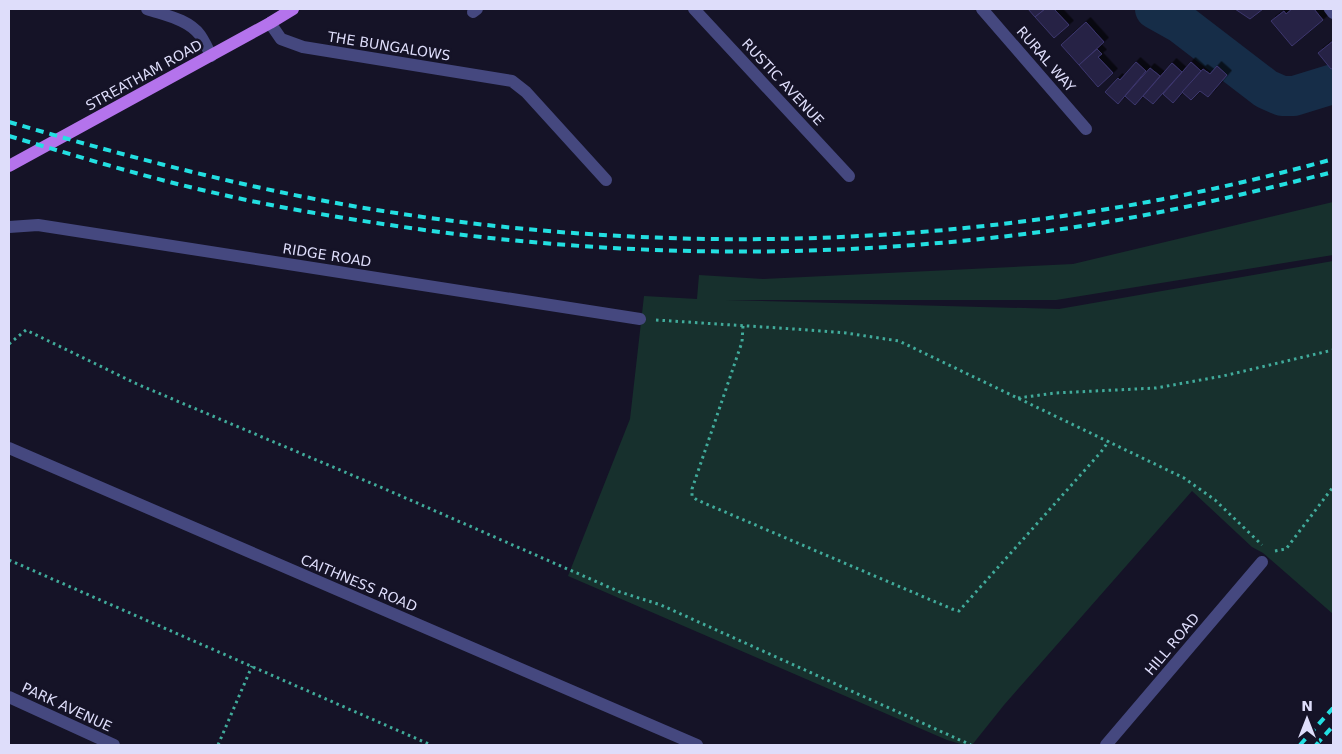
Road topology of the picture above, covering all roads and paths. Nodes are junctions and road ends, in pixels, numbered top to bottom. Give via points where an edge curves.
1 (147, 9) edge
2 (293, 9) edge
3 (694, 9) edge
4 (982, 9) edge
5 (1330, 9) edge
6 (163, 11) edge
7 (1333, 13) edge
8 (270, 23) junction
9 (211, 56) junction
10 (1086, 129) dead end
11 (9, 166) edge
12 (849, 176) dead end
13 (606, 180) dead end
14 (9, 227) edge
15 (640, 319) joint
16 (742, 326) junction
17 (9, 344) edge
18 (1333, 350) edge
19 (1018, 398) junction
20 (1109, 441) junction
21 (9, 448) edge
22 (1333, 487) edge
23 (1265, 557) junction
24 (9, 560) edge
25 (252, 666) junction
26 (9, 697) edge
27 (114, 745) edge
28 (218, 745) edge
29 (431, 745) edge
30 (697, 745) edge
31 (971, 745) edge
32 (1106, 745) edge

1 - 6 street
2 - 8 main road, STREATHAM ROAD
3 - 12 street, RUSTIC AVENUE
4 - 10 street, RURAL WAY
5 - 7 street
6 - 9 street via 199,33
8 - 9 main road, STREATHAM ROAD
8 - 13 street, THE BUNGALOWS via 282,39 303,47 512,82 526,92
9 - 11 main road, STREATHAM ROAD
14 - 15 street, RIDGE ROAD via 38,225
15 - 16 path
16 - 19 path via 899,341
16 - 20 path via 742,342 692,496 952,609 959,611
17 - 31 path via 26,330 137,384 620,592 661,605
18 - 19 path via 1156,388
19 - 20 path
20 - 23 path via 1184,478 1216,500
21 - 30 street, CAITHNESS ROAD
22 - 23 path via 1286,549
23 - 32 street, HILL ROAD
24 - 25 path
25 - 28 path
25 - 29 path
26 - 27 street, PARK AVENUE

